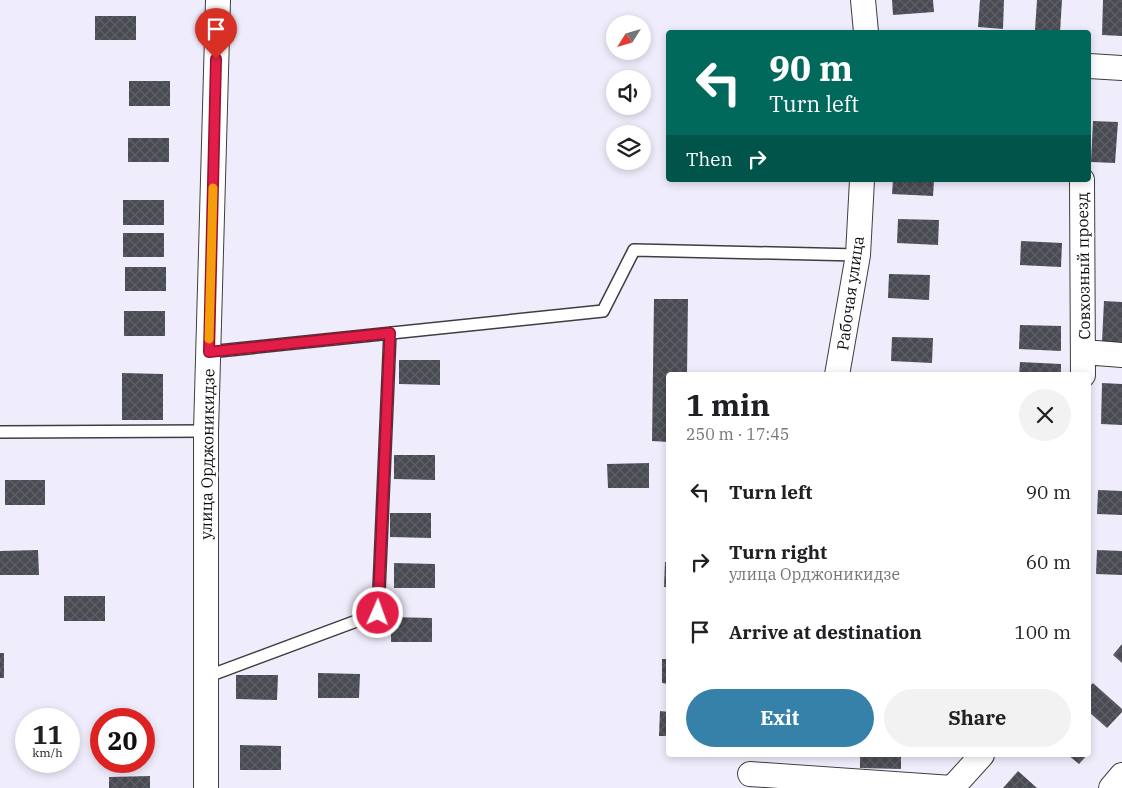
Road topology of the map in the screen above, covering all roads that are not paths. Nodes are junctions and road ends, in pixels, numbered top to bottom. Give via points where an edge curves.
1 (218, 0) edge
2 (863, 0) edge
3 (866, 30) edge
4 (1091, 66) edge
5 (1122, 68) edge
6 (862, 182) edge
7 (1082, 182) edge
8 (858, 255) junction
9 (390, 333) junction
10 (209, 352) junction
11 (1122, 355) edge
12 (1083, 364) edge
13 (838, 372) edge
14 (206, 431) junction
15 (0, 432) edge
16 (206, 678) junction
17 (980, 757) edge
18 (746, 772) edge
19 (1122, 775) edge
20 (206, 788) edge
21 (1111, 788) edge

1 - 10 street, улица Орджоникидзе
2 - 3 street
4 - 5 street
6 - 8 street, Рабочая улица
7 - 12 street, Совхозный проезд
8 - 9 lane via 634,250 602,311
8 - 13 street, Рабочая улица
9 - 10 lane
9 - 16 lane via 378,613
10 - 14 street, улица Орджоникидзе
11 - 12 street, Совхозный проезд
14 - 15 lane
14 - 16 street, улица Орджоникидзе
16 - 20 street, улица Орджоникидзе
17 - 18 street via 952,788
19 - 21 street

